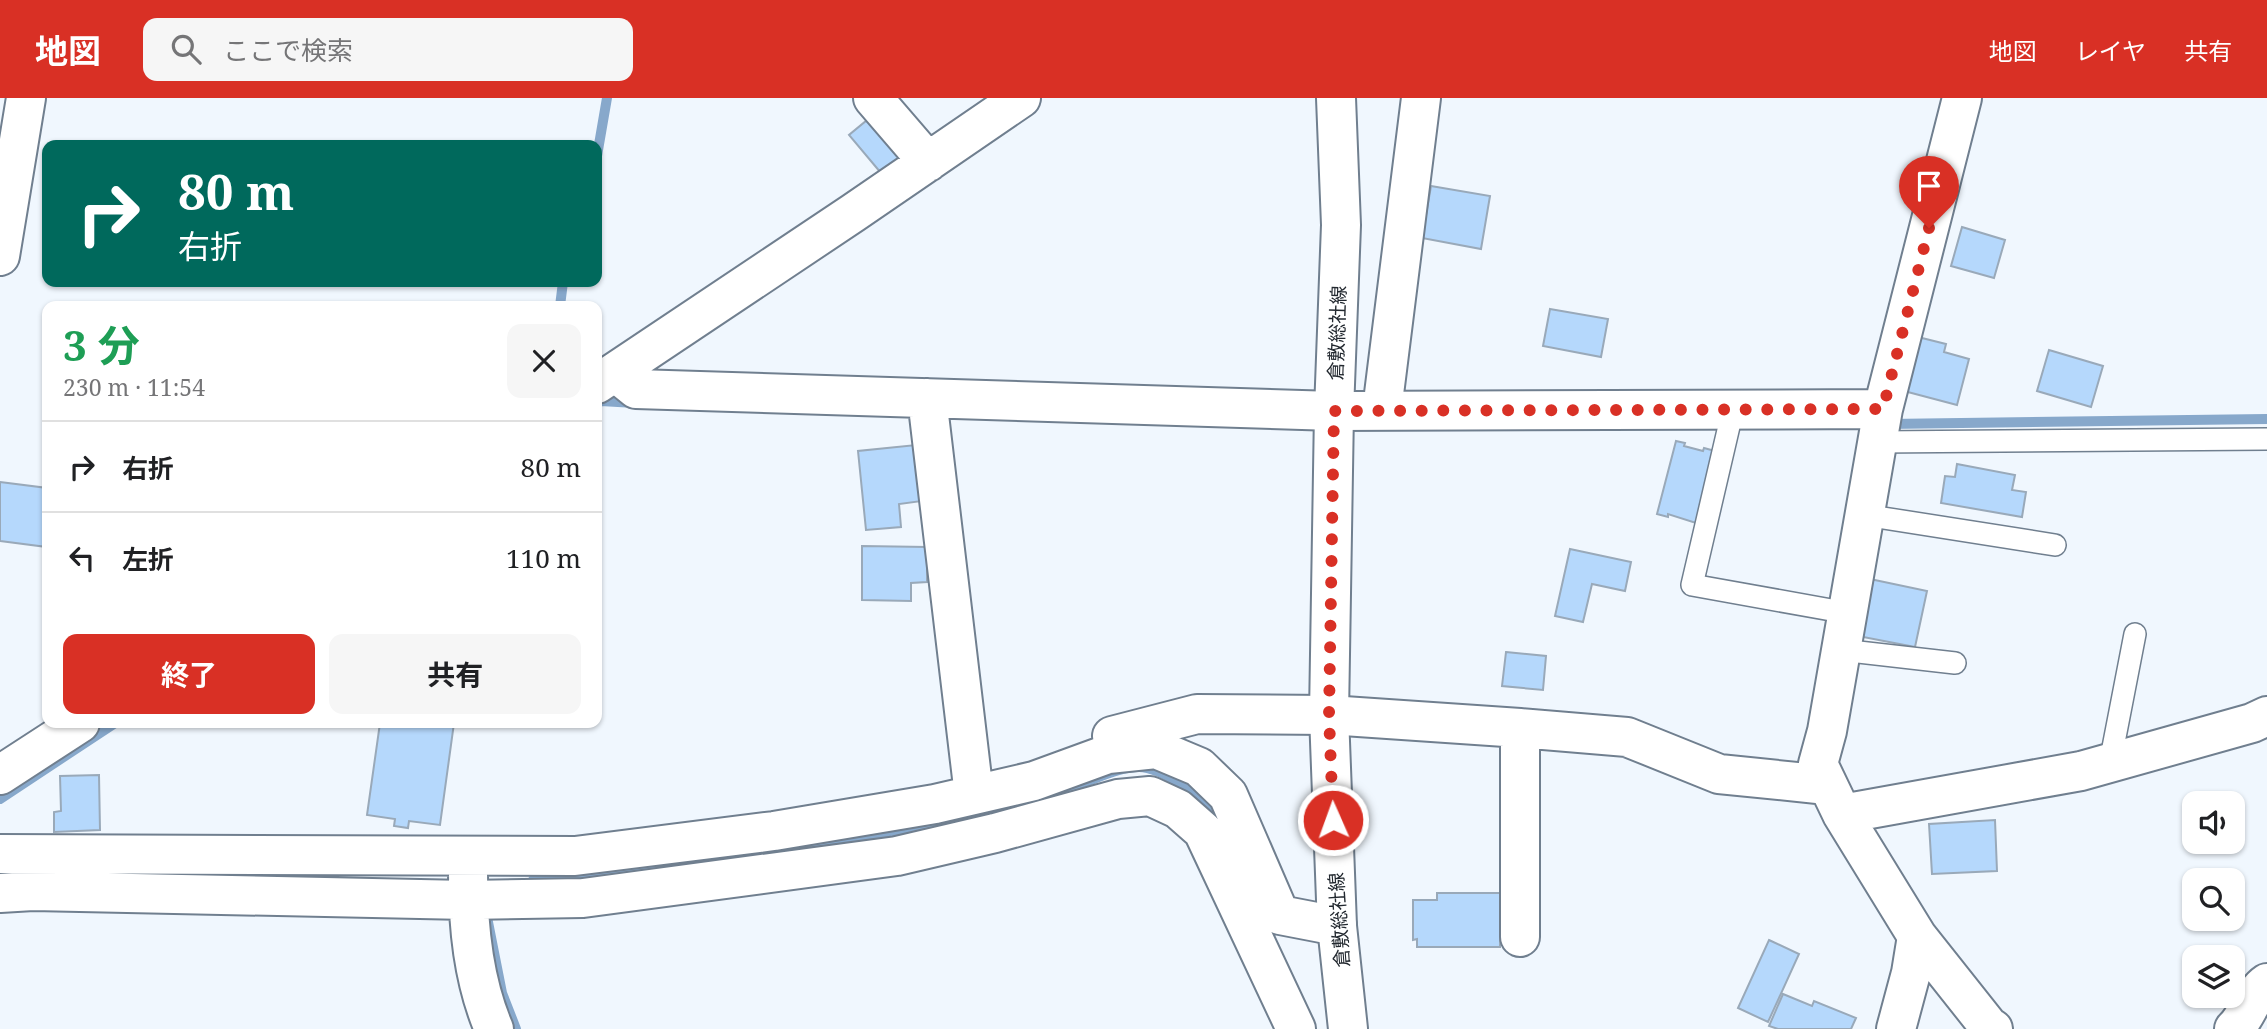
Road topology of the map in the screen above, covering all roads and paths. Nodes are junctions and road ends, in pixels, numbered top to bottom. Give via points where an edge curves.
1 (873, 98) edge
2 (1021, 98) edge
3 (1336, 98) edge
4 (1421, 98) edge
5 (1962, 98) edge
6 (17, 105) edge
7 (928, 162) junction
8 (0, 256) edge
9 (606, 378) edge
10 (1733, 409) junction
11 (928, 410) junction
12 (1382, 410) junction
13 (1334, 411) junction
14 (1880, 425) junction
15 (2267, 439) edge
16 (1864, 515) junction
17 (2055, 545) dead end
18 (1847, 613) junction
19 (2135, 634) dead end
20 (1841, 650) junction
21 (1955, 663) dead end
22 (1329, 715) junction
23 (2267, 716) edge
24 (72, 728) edge
25 (1520, 728) junction
26 (2110, 763) junction
27 (0, 775) edge
28 (1034, 781) junction
29 (974, 795) junction
30 (1835, 800) junction
31 (0, 854) edge
32 (468, 877) junction
33 (0, 893) edge
34 (1337, 926) junction
35 (1917, 936) junction
36 (1520, 937) dead end
37 (2267, 983) edge
38 (494, 1029) edge
39 (1296, 1029) edge
40 (1348, 1029) edge
41 (1896, 1029) edge
42 (1993, 1029) edge
43 (2234, 1029) edge

1 - 7 street
2 - 7 street
3 - 13 street, 倉敷総社線 via 1341,225
4 - 12 street
5 - 14 street
6 - 8 street
7 - 9 street
9 - 11 street via 636,389
10 - 12 street
10 - 14 street
10 - 18 lane via 1692,585
11 - 13 street
11 - 29 street
12 - 13 street
13 - 22 street, 倉敷総社線
14 - 15 lane
14 - 16 street
16 - 17 lane
16 - 18 street
18 - 20 street
19 - 26 lane
20 - 21 lane
20 - 30 street via 1818,764
22 - 25 street
22 - 28 street via 1196,714 1082,744
22 - 34 street, 倉敷総社線
23 - 26 street
24 - 27 street
25 - 30 street via 1627,737 1719,774
25 - 36 street
26 - 30 street via 2081,771
28 - 29 street
28 - 34 street via 1108,754 1156,750 1199,767 1228,795 1280,915
29 - 32 street via 774,831 575,856
30 - 35 street
31 - 32 street
32 - 33 street via 250,894
32 - 38 street via 472,950
32 - 39 street via 583,898 897,856 1118,799 1150,796 1178,809 1203,831
34 - 40 street, 倉敷総社線
35 - 41 street
35 - 42 street
37 - 43 street

